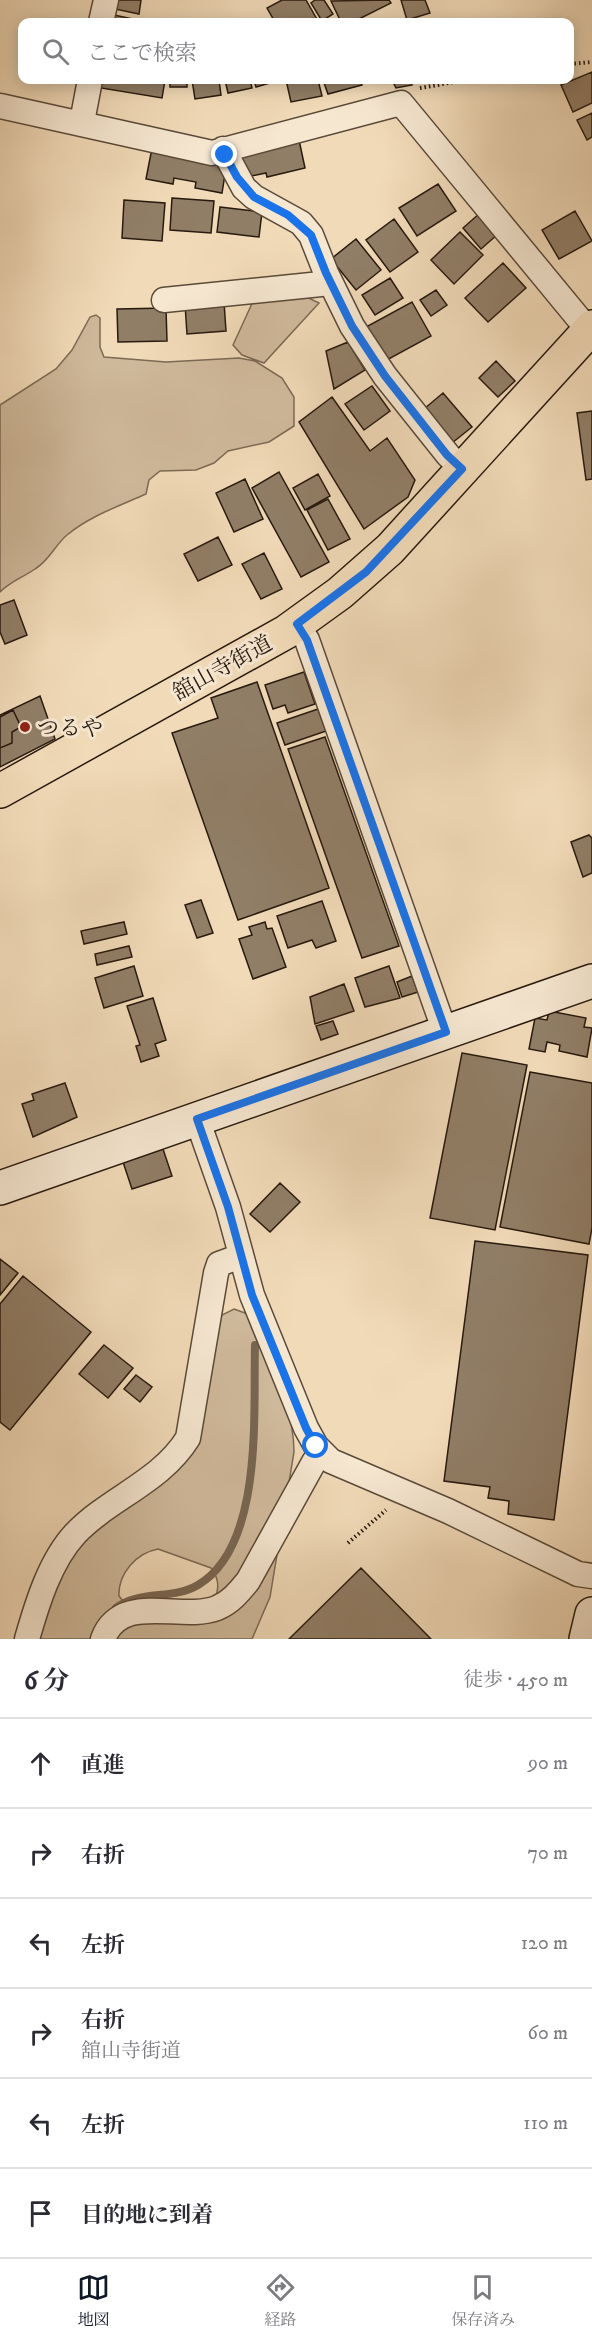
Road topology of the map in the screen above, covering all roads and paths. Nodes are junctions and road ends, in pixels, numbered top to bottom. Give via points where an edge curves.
1 (106, 0) edge
2 (102, 18) edge
3 (592, 62) edge
4 (574, 64) edge
5 (89, 84) edge
6 (444, 84) edge
7 (400, 103) junction
8 (0, 106) edge
9 (82, 122) junction
10 (224, 149) junction
11 (329, 280) junction
12 (164, 300) dead end
13 (590, 329) edge
14 (462, 469) junction
15 (297, 624) junction
16 (0, 790) edge
17 (592, 981) edge
18 (446, 1032) junction
19 (197, 1119) junction
20 (0, 1188) edge
21 (241, 1256) junction
22 (322, 1453) junction
23 (398, 1489) junction
24 (348, 1543) dead end
25 (592, 1576) edge
26 (592, 1614) edge
27 (27, 1639) edge
28 (103, 1639) edge
29 (586, 1639) edge

1 - 2 street
3 - 4 path
5 - 9 street
6 - 7 path via 405,91
7 - 10 street
7 - 13 street via 578,321
8 - 9 street
9 - 10 street via 212,153
10 - 11 street via 244,188 300,223 311,235
11 - 12 street via 321,284
11 - 14 street via 374,360
13 - 14 main road, 舘山寺街道
14 - 15 main road, 舘山寺街道 via 366,572
15 - 16 main road, 舘山寺街道
15 - 18 street via 307,640
17 - 18 street
18 - 19 street
19 - 20 street
19 - 21 street
21 - 22 street via 252,1295 306,1428
21 - 27 street via 219,1264 216,1273 188,1438 163,1468 74,1534 52,1570
22 - 23 street via 350,1470
22 - 28 street via 235,1598 216,1608 136,1611 119,1617 107,1628
23 - 24 path via 391,1506
23 - 25 street via 578,1574
26 - 29 street

